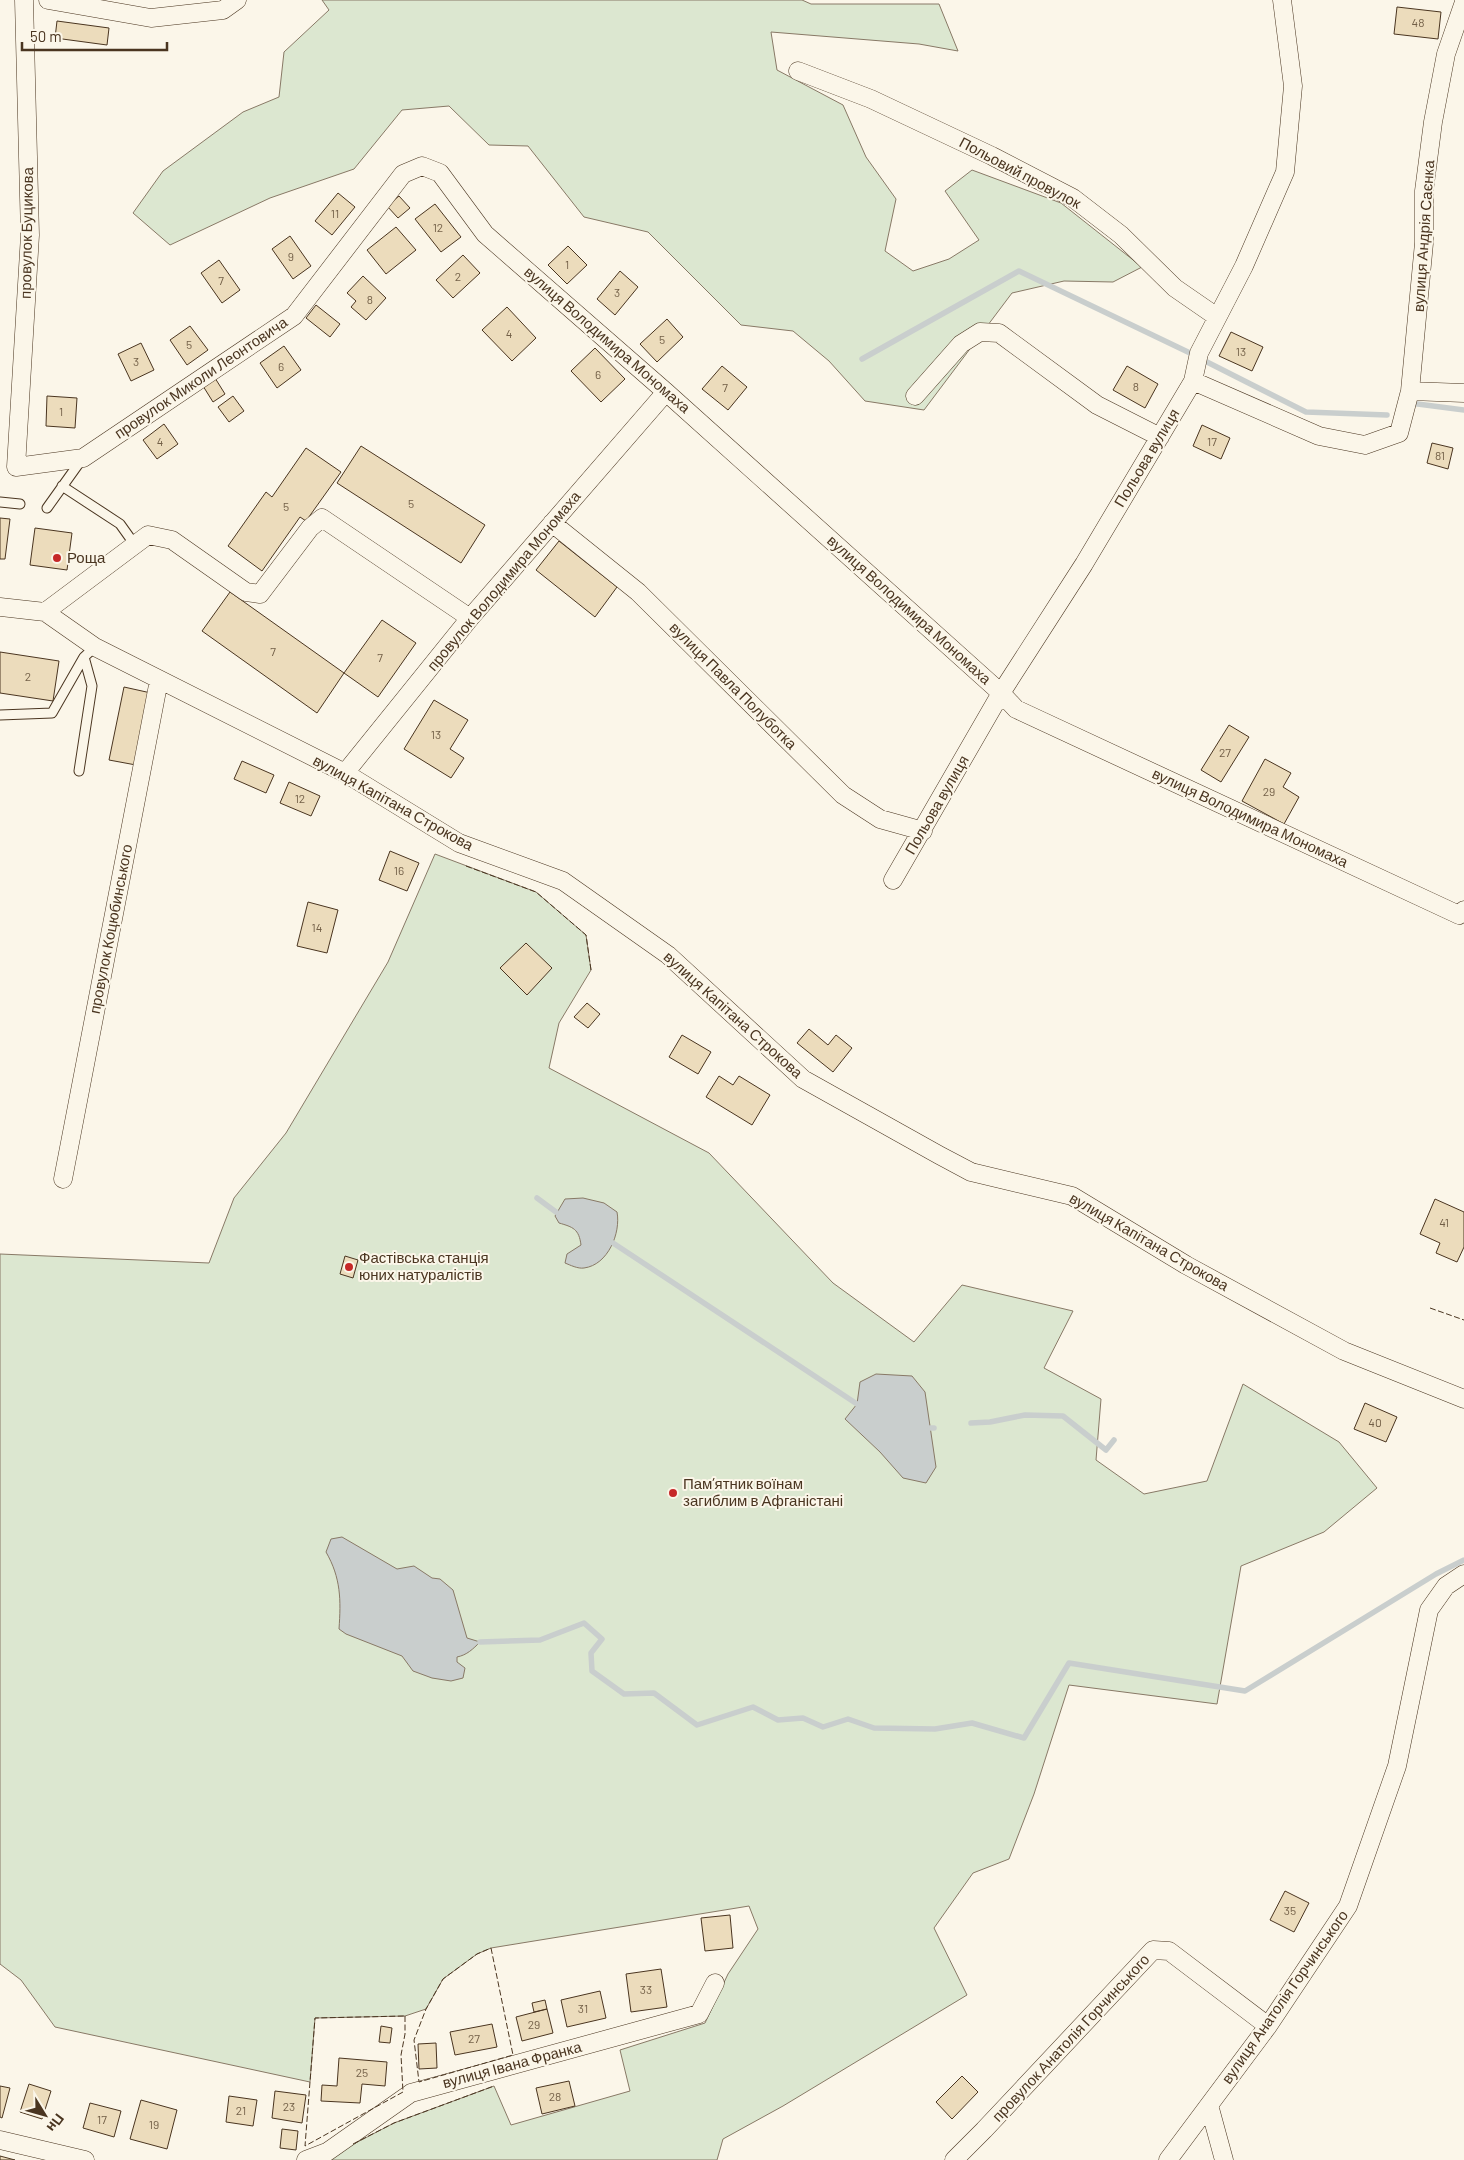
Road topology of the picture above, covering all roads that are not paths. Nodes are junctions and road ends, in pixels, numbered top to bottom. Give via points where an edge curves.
1 (24, 0) edge
2 (48, 0) edge
3 (237, 0) edge
4 (1282, 0) edge
5 (1464, 2) edge
6 (798, 71) dead end
7 (440, 174) joint
8 (1217, 317) junction
9 (1193, 380) junction
10 (1410, 391) junction
11 (666, 392) junction
12 (1464, 393) edge
13 (915, 396) dead end
14 (1160, 437) junction
15 (83, 458) junction
16 (16, 467) joint
17 (62, 486) junction
18 (0, 502) edge
19 (20, 504) dead end
20 (47, 508) dead end
21 (552, 523) junction
22 (134, 546) junction
23 (0, 607) edge
24 (44, 612) junction
25 (470, 618) junction
26 (90, 652) junction
27 (159, 680) junction
28 (1001, 693) junction
29 (0, 715) edge
30 (79, 771) dead end
31 (345, 773) junction
32 (923, 831) junction
33 (893, 880) dead end
34 (1464, 910) edge
35 (63, 1179) dead end
36 (1464, 1399) edge
37 (1464, 1574) edge
38 (715, 1983) dead end
39 (1268, 2026) junction
40 (1209, 2105) junction
41 (0, 2140) edge
42 (85, 2160) edge
43 (306, 2160) edge
44 (954, 2160) edge
45 (1168, 2160) edge
46 (1224, 2160) edge

1 - 16 street, провулок Буцикова via 30,235
2 - 3 street via 151,18 223,10
4 - 8 street, Польова вулиця via 1293,86 1285,172 1244,266
5 - 10 street, вулиця Андрія Саєнка via 1446,54 1433,122 1424,191 1424,243
6 - 8 street, Польовий провулок via 871,99 1073,198 1121,235 1175,288
7 - 11 street, вулиця Володимира Мономаха via 485,234
7 - 15 street, провулок Миколи Леонтовича via 422,166 402,174 294,316
8 - 9 street, Польова вулиця via 1200,353
9 - 10 street, вулиця Андрія Саєнка via 1319,436 1365,445 1400,433
9 - 14 street, Польова вулиця
10 - 12 street
11 - 21 street, провулок Володимира Мономаха
11 - 28 street, вулиця Володимира Мономаха
13 - 14 street via 961,344 980,332 998,333 1097,405
14 - 28 street, Польова вулиця
15 - 16 street, провулок Миколи Леонтовича
15 - 17 lane
17 - 20 lane
17 - 22 lane via 120,524
18 - 19 lane
21 - 25 street, провулок Володимира Мономаха
21 - 32 street, вулиця Павла Полуботка via 638,592 843,795 880,819
22 - 24 street
22 - 25 street via 148,535 172,540 246,592 260,594 310,528 322,518
23 - 24 street, вулиця Капітана Строкова
24 - 26 street, вулиця Капітана Строкова
25 - 31 street, провулок Володимира Мономаха
26 - 27 street, вулиця Капітана Строкова
26 - 29 lane via 52,713
26 - 30 lane via 92,686
27 - 31 street, вулиця Капітана Строкова
27 - 35 street, провулок Коцюбинського
28 - 32 street, Польова вулиця
28 - 34 street, вулиця Володимира Мономаха via 1016,709 1050,725 1459,915
31 - 36 street, вулиця Капітана Строкова via 459,843 563,881 668,955 803,1079 971,1172 1072,1196 1186,1265 1344,1351
32 - 33 street, Польова вулиця
37 - 39 street, вулиця Анатолія Горчинського via 1446,1586 1429,1610 1397,1766 1348,1906
38 - 43 street, вулиця Івана Франка via 699,2014 411,2093 327,2152
39 - 40 street, вулиця Анатолія Горчинського
39 - 44 street, провулок Анатолія Горчинського via 1169,1951 1153,1950
40 - 45 street, вулиця Анатолія Горчинського
40 - 46 street
41 - 42 street

